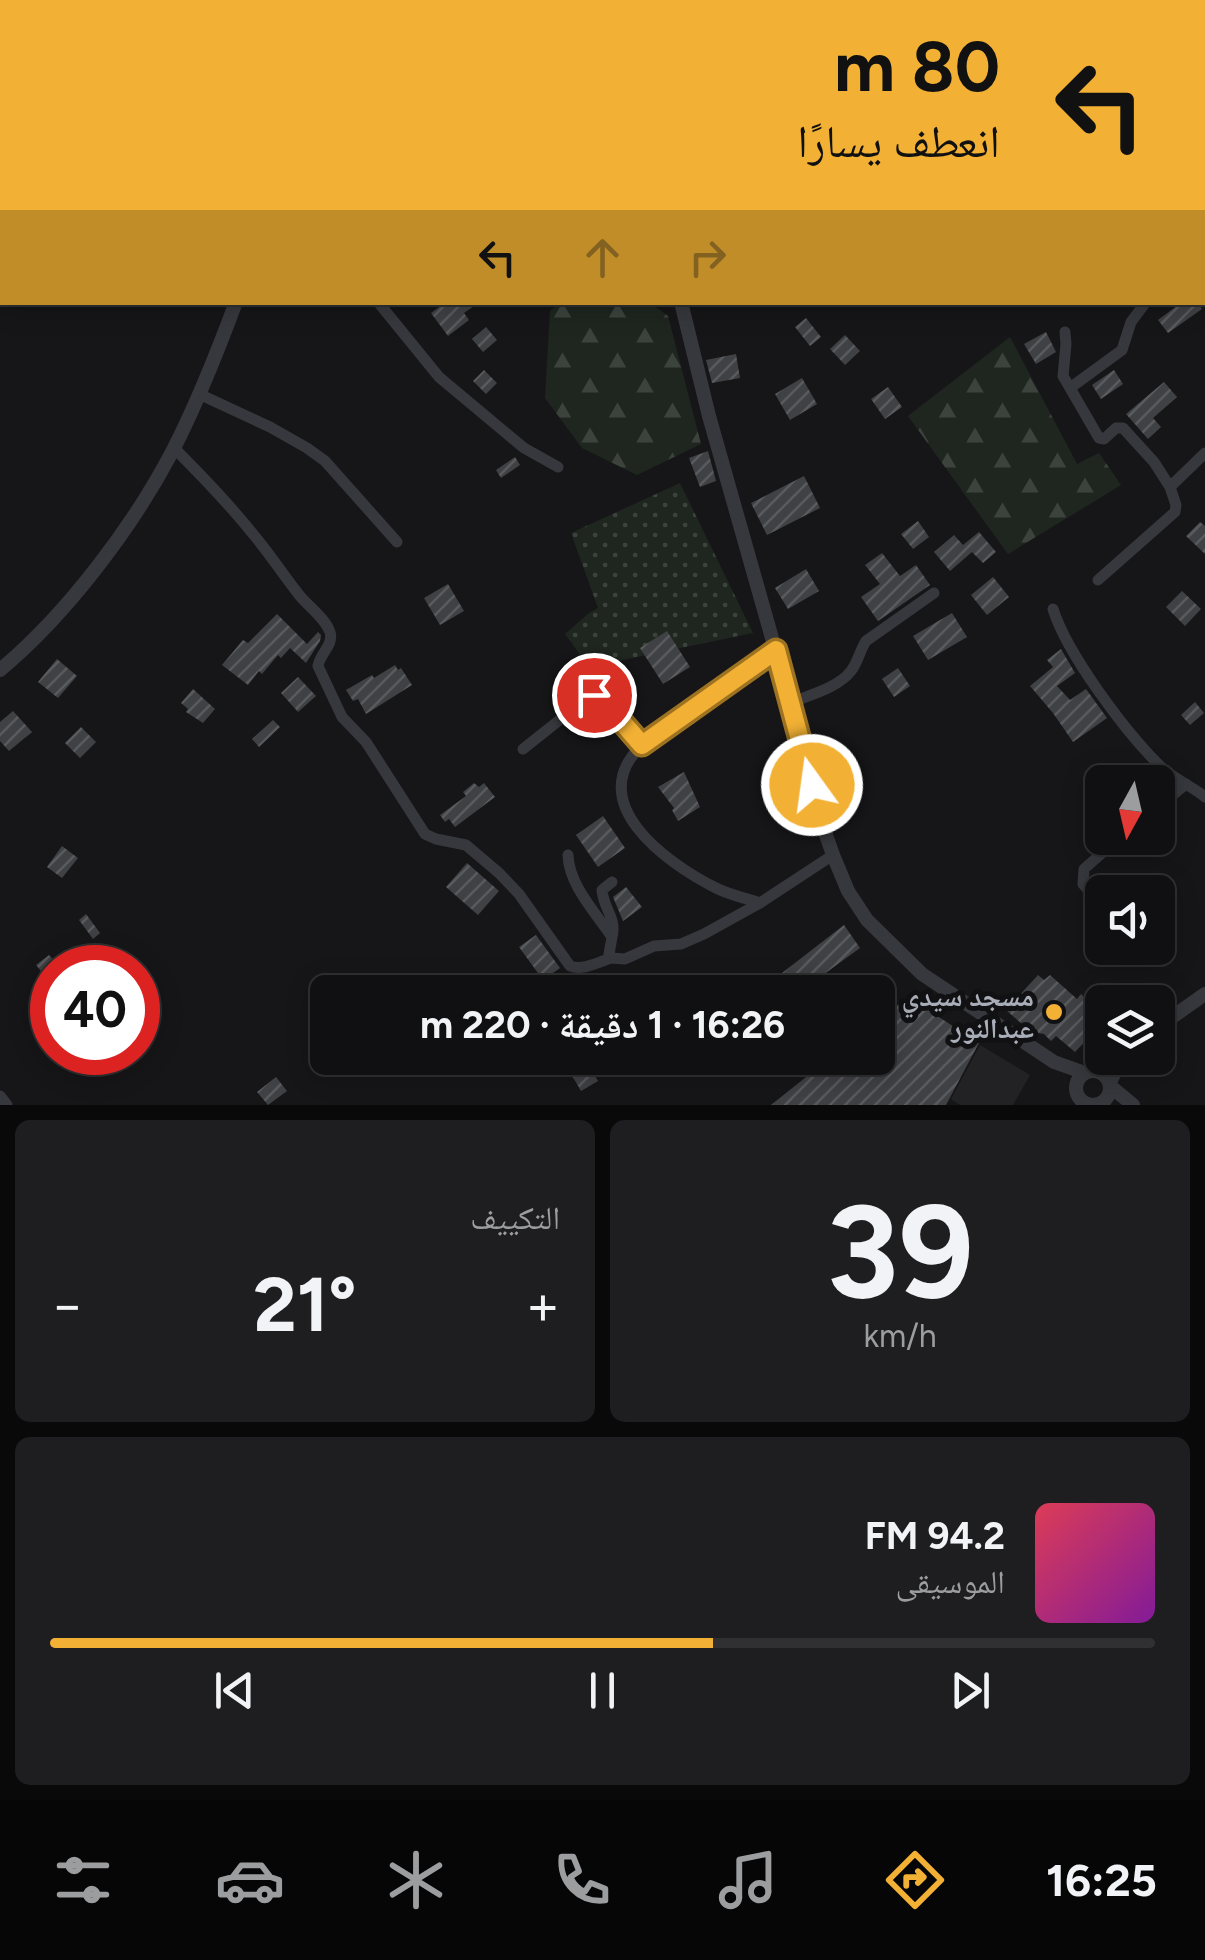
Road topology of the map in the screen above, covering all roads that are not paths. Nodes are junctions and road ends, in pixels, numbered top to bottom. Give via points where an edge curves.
1 (235, 305) edge
2 (380, 305) edge
3 (682, 305) edge
4 (1144, 305) edge
5 (1064, 332) dead end
6 (1070, 388) junction
7 (199, 394) junction
8 (174, 448) junction
9 (1205, 453) edge
10 (558, 467) dead end
11 (1170, 487) junction
12 (398, 542) dead end
13 (1098, 580) dead end
14 (934, 594) dead end
15 (1053, 609) dead end
16 (776, 650) junction
17 (0, 670) edge
18 (790, 703) junction
19 (642, 745) junction
20 (523, 748) dead end
21 (1186, 784) junction
22 (1175, 793) edge
23 (1205, 796) edge
24 (568, 855) dead end
25 (1100, 855) edge
26 (833, 856) junction
27 (612, 882) dead end
28 (1085, 887) edge
29 (760, 903) junction
30 (612, 936) junction
31 (611, 958) junction
32 (1205, 994) edge
33 (1175, 1015) edge
34 (1054, 1062) junction
35 (1085, 1071) edge
36 (1085, 1074) edge
37 (1102, 1075) edge
38 (1114, 1075) edge
39 (1110, 1084) junction
40 (1073, 1095) edge
41 (0, 1096) edge
42 (7, 1105) edge
43 (1092, 1105) edge
44 (1132, 1105) edge

1 - 7 street
2 - 10 street via 440,377 524,448
3 - 16 street
4 - 6 street via 1122,350
5 - 6 street via 1062,372
6 - 11 street via 1099,438 1123,428
7 - 8 street
7 - 12 street via 270,426 325,461
8 - 17 street via 91,574 43,632
8 - 31 street via 325,622 330,642 318,666 342,717 366,742 425,834 462,843 499,873 570,966
9 - 11 street
11 - 13 street via 1175,512
14 - 18 street via 866,640 844,678
15 - 21 street via 1107,702 1161,768
16 - 18 street
16 - 19 street
18 - 26 street
19 - 20 street via 591,695
19 - 29 street via 620,777 635,824 700,878
21 - 22 street
21 - 23 street
24 - 30 street via 577,886
25 - 28 street via 1084,869
26 - 29 street
26 - 34 street via 848,891 888,943 922,974
27 - 30 street via 602,900
29 - 31 street via 681,944
30 - 31 street
32 - 33 street
34 - 35 street
34 - 40 street
36 - 40 street
37 - 39 street
38 - 39 street
39 - 43 street via 1104,1101
39 - 44 street
40 - 43 street
41 - 42 street

